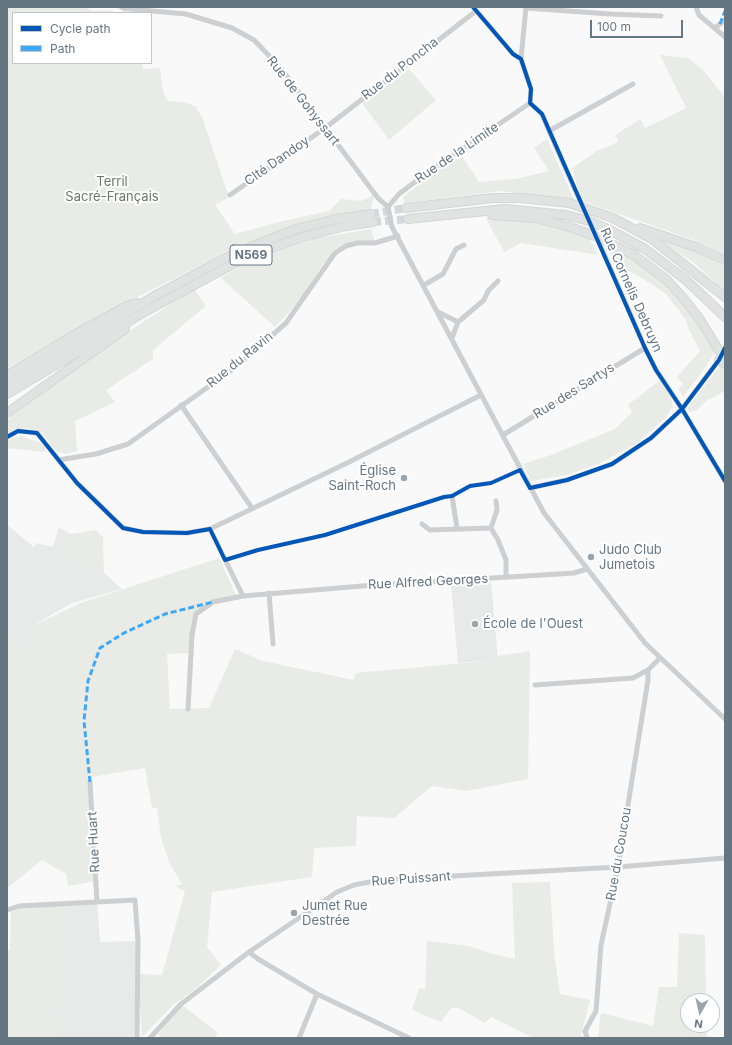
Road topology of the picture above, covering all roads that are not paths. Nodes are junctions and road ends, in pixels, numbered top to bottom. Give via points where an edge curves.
1 (121, 7) edge
2 (526, 7) edge
3 (696, 7) edge
4 (131, 8) edge
5 (474, 9) edge
6 (661, 16) dead end
7 (725, 20) edge
8 (715, 28) junction
9 (725, 36) edge
10 (520, 59) junction
11 (633, 84) dead end
12 (530, 103) junction
13 (325, 128) junction
14 (549, 131) junction
15 (230, 195) dead end
16 (388, 204) junction
17 (406, 208) tunnel mouth
18 (452, 214) junction
19 (408, 219) tunnel mouth
20 (615, 220) junction
21 (398, 236) junction
22 (464, 245) dead end
23 (725, 260) edge
24 (498, 281) dead end
25 (424, 285) junction
26 (725, 297) edge
27 (151, 298) junction
28 (148, 310) junction
29 (438, 312) junction
30 (725, 317) edge
31 (458, 322) junction
32 (452, 338) junction
33 (644, 348) junction
34 (722, 357) edge
35 (7, 375) edge
36 (7, 384) edge
37 (7, 394) edge
38 (481, 395) junction
39 (181, 405) junction
40 (682, 409) junction
41 (7, 413) edge
42 (503, 435) junction
43 (7, 437) edge
44 (58, 460) junction
45 (725, 481) edge
46 (530, 488) junction
47 (452, 496) dead end
48 (496, 501) dead end
49 (252, 508) junction
50 (422, 524) dead end
51 (456, 528) junction
52 (491, 528) junction
53 (210, 529) junction
54 (587, 569) junction
55 (506, 577) junction
56 (269, 593) junction
57 (243, 596) junction
58 (273, 644) dead end
59 (660, 658) junction
60 (648, 670) junction
61 (535, 684) dead end
62 (188, 709) dead end
63 (725, 719) edge
64 (90, 782) dead end
65 (725, 858) edge
66 (618, 868) junction
67 (98, 902) junction
68 (7, 910) edge
69 (249, 952) junction
70 (317, 994) junction
71 (587, 1037) dead end
72 (137, 1038) edge
73 (150, 1038) edge
74 (299, 1038) edge
75 (409, 1038) edge

1 - 4 street, Rue de Gohyssart
2 - 6 street
2 - 10 street via 523,51
3 - 8 street via 699,14
4 - 13 street, Rue de Gohyssart via 186,14 238,30 254,40 279,66
5 - 10 street via 512,54
5 - 13 street, Rue du Poncha
7 - 8 street
8 - 9 street
10 - 12 street via 531,88
11 - 14 street
12 - 14 street, Rue Cornelis Debruyn via 542,114
12 - 16 street, Rue de la Limite via 436,166
13 - 15 street, CIté Dandoy
13 - 16 street, Rue de Gohyssart
14 - 33 street, Rue Cornelis Debruyn, bridge
16 - 21 street, bridge via 392,227
17 - 20 highway via 492,198 521,198 569,203
18 - 19 highway
18 - 30 highway via 505,209 536,210 566,215 608,229 645,249 686,280
18 - 34 highway via 500,214 535,218 586,232 634,255 667,280 699,318
20 - 23 highway via 696,247
20 - 26 highway via 652,239
21 - 25 street
21 - 39 street, Rue du Ravin via 375,243 346,246 334,253 286,323 236,367
22 - 25 street via 456,249 443,274
24 - 31 street via 488,291 484,300
25 - 29 street
27 - 28 highway, N569 via 233,254 272,238 316,223 372,218 257,253 201,280
27 - 35 highway via 127,306
27 - 36 highway, N569
28 - 37 highway, N569
28 - 41 highway
29 - 31 street
29 - 32 street
31 - 32 street
32 - 38 street
33 - 40 street, Rue Cornelis Debruyn
33 - 42 street, Rue des Sartys
34 - 40 street
38 - 42 street
38 - 49 street
39 - 44 street, Rue du Ravin via 128,444 96,454
39 - 49 street
40 - 45 street, Rue Cornelis Debruyn
40 - 46 street via 651,438 612,464 566,480
42 - 46 street
43 - 44 street via 18,431 37,433
44 - 53 street via 116,522 133,531 187,533
46 - 54 street via 546,516
47 - 51 street
48 - 52 street via 497,510
49 - 53 street
50 - 51 street via 430,530
51 - 52 street
52 - 55 street via 506,560
53 - 57 street
54 - 55 street, Rue Alfred Georges via 574,573
54 - 59 street via 641,639
55 - 56 street, Rue Alfred Georges
56 - 57 street, Rue Alfred Georges
56 - 58 street
57 - 62 street, Rue Alfred Georges via 213,602 196,614 192,635
59 - 60 street
59 - 63 street
60 - 61 street via 633,678
60 - 66 street, Rue du Coucou
64 - 67 street, Rue Huart
65 - 66 street, Rue Puissant
66 - 69 street, Rue Puissant via 380,880 354,885 337,892
66 - 71 street, Rue du Coucou via 601,945 596,1011 585,1031
67 - 68 street via 19,906
67 - 72 street via 135,900 138,941
69 - 70 street
69 - 73 street, Rue Puissant via 181,1004
70 - 74 street
70 - 75 street

